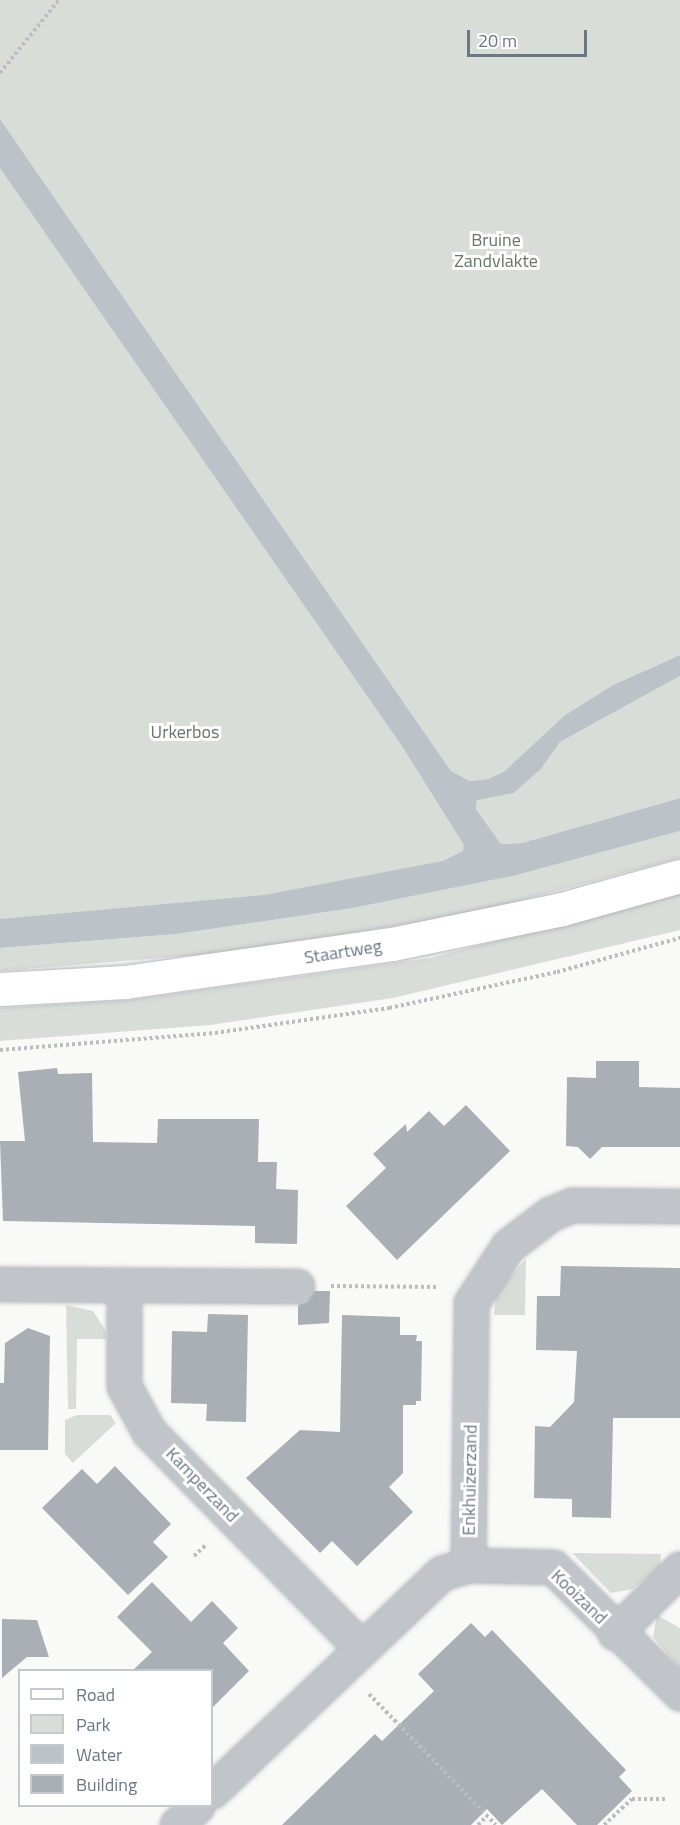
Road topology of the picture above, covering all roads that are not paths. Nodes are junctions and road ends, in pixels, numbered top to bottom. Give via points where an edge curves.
1 (680, 876) edge
2 (0, 989) edge
3 (680, 1206) edge
4 (0, 1284) edge
5 (124, 1286) junction
6 (297, 1286) road end
7 (468, 1565) junction
8 (680, 1569) edge
9 (615, 1633) junction
10 (352, 1657) junction
11 (680, 1693) edge
12 (213, 1790) edge
13 (196, 1807) edge
14 (177, 1825) edge

1 - 2 main road, Staartweg via 562,909 392,944 125,982
3 - 7 street, Enkhuizerzand via 572,1205 550,1214 508,1246 471,1303
4 - 5 street
5 - 6 street
5 - 10 street, Kamperzand via 124,1386 149,1432
7 - 9 street, Kooizand via 553,1567
7 - 10 street via 442,1573
8 - 9 street, Kooizand
9 - 11 street, Kooizand
10 - 12 street
13 - 14 street

